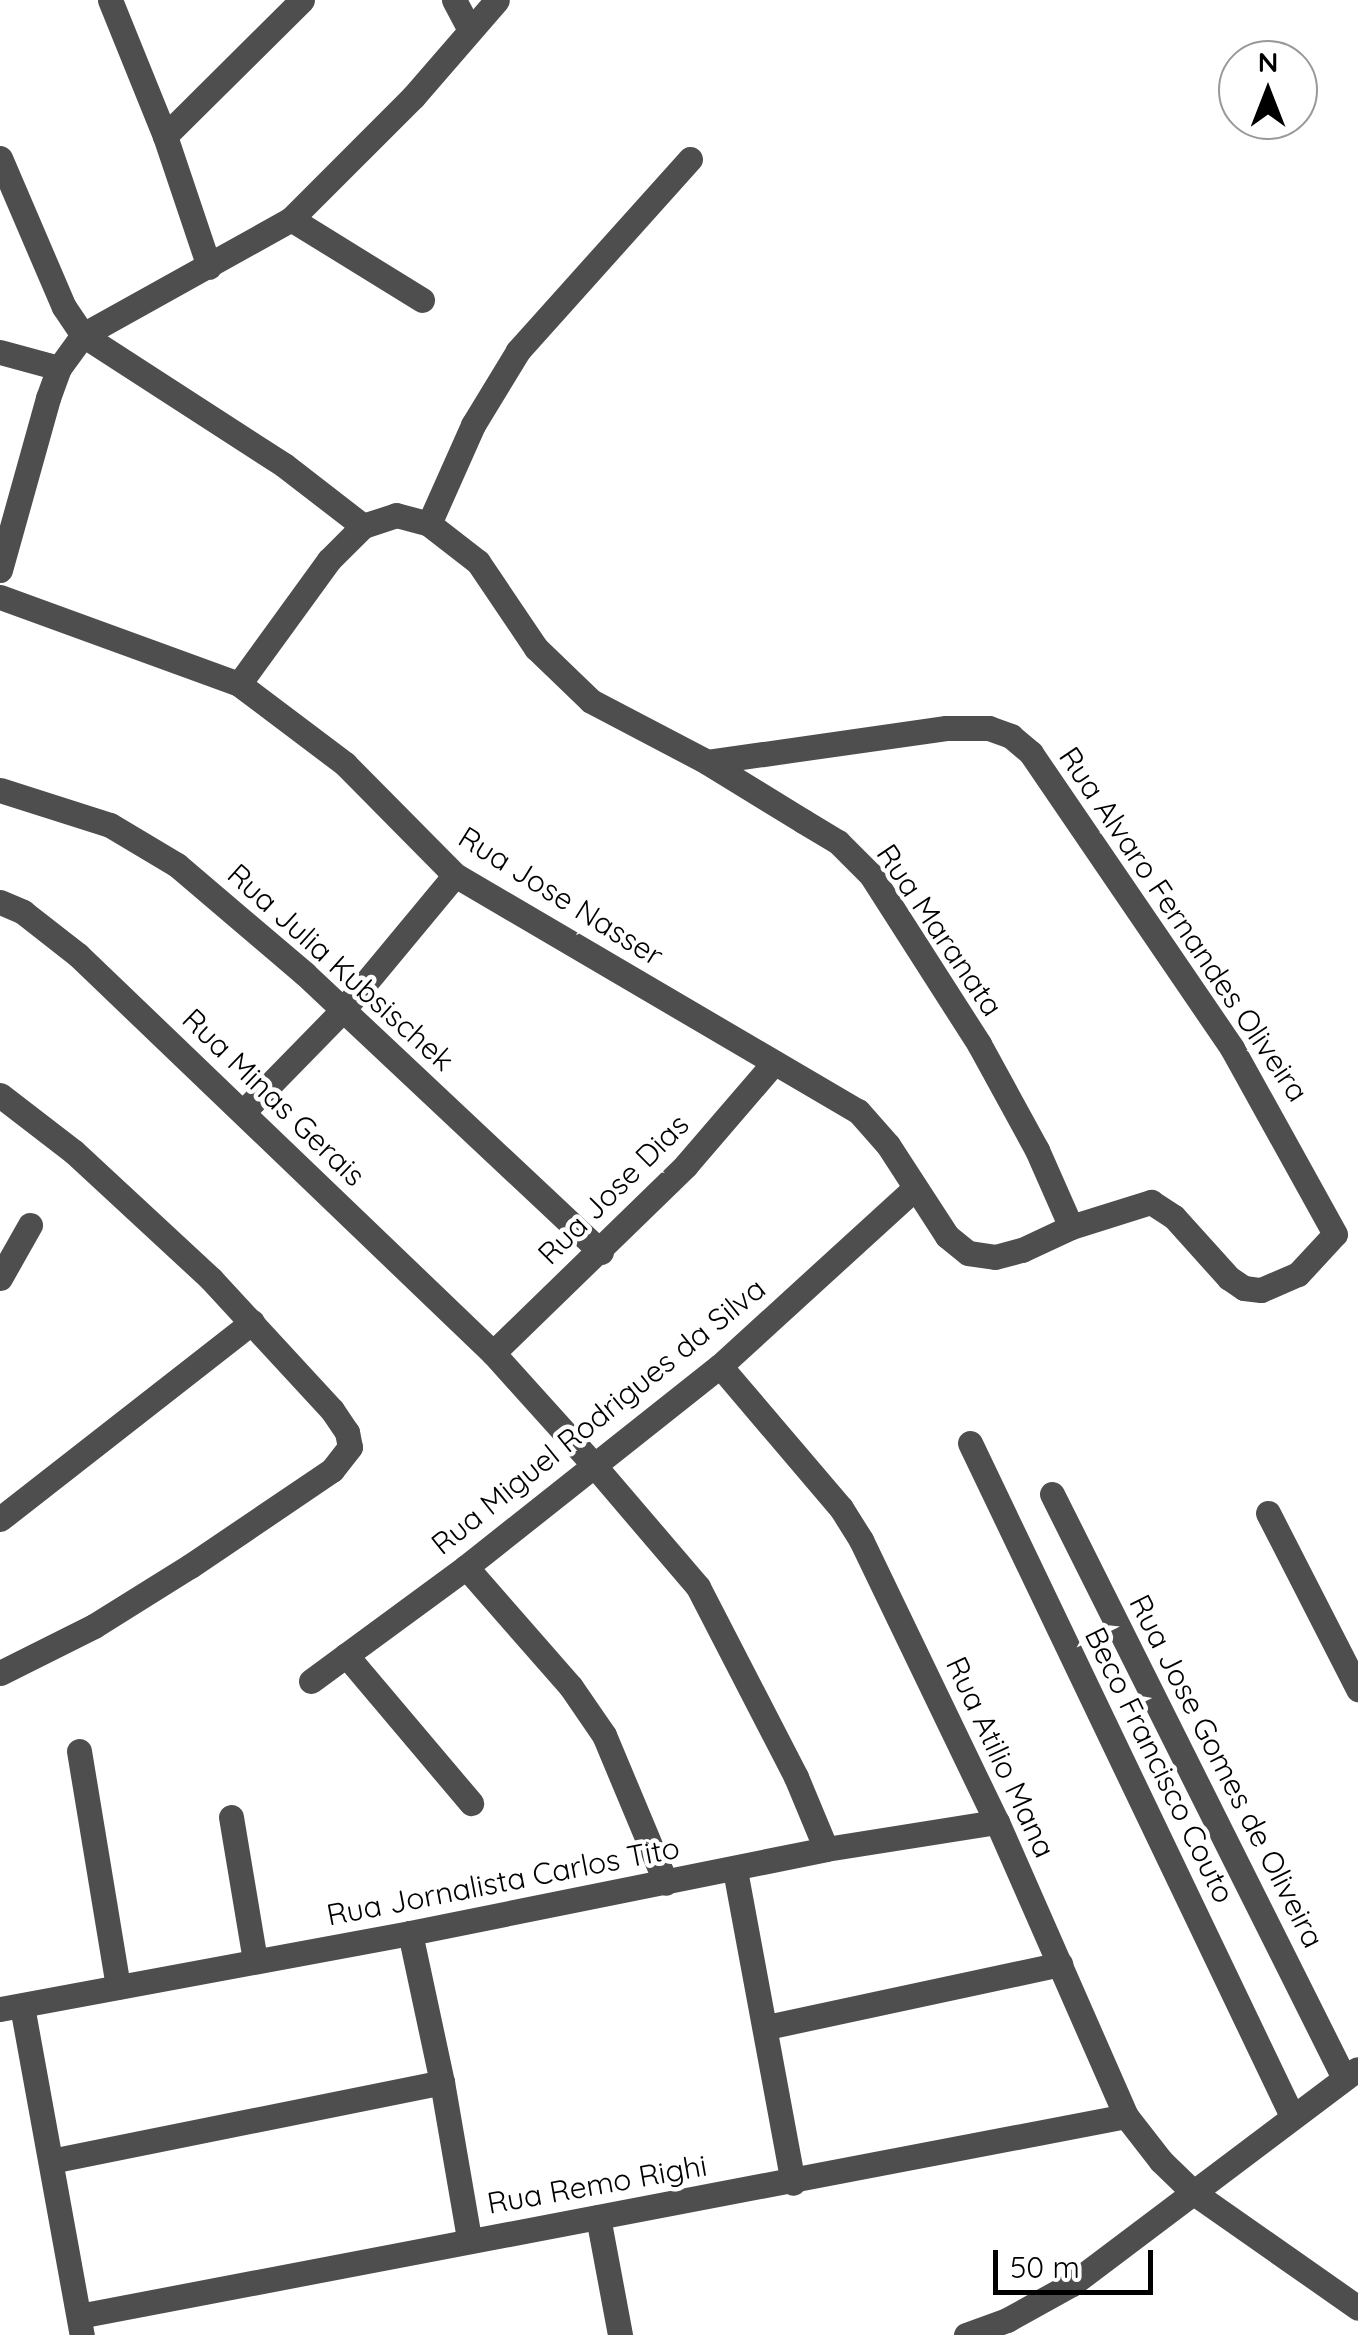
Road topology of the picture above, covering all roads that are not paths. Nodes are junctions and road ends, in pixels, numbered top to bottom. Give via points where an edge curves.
1 (110, 0) edge
2 (454, 0) edge
3 (497, 0) edge
4 (295, 3) edge
5 (468, 28) junction
6 (165, 136) junction
7 (0, 158) edge
8 (690, 159) dead end
9 (291, 219) junction
10 (209, 267) junction
11 (422, 300) dead end
12 (83, 335) junction
13 (0, 352) edge
14 (60, 368) junction
15 (430, 524) junction
16 (362, 526) junction
17 (0, 570) edge
18 (0, 597) edge
19 (239, 684) junction
20 (707, 762) junction
21 (0, 790) edge
22 (455, 875) junction
23 (0, 902) edge
24 (343, 1010) junction
25 (773, 1064) junction
26 (0, 1094) edge
27 (244, 1112) junction
28 (914, 1189) junction
29 (30, 1226) dead end
30 (1072, 1227) junction
31 (1347, 1229) edge
32 (601, 1252) junction
33 (0, 1278) edge
34 (252, 1322) junction
35 (493, 1353) junction
36 (720, 1366) junction
37 (970, 1443) dead end
38 (593, 1464) junction
39 (1052, 1494) dead end
40 (1268, 1513) dead end
41 (0, 1518) edge
42 (466, 1567) junction
43 (346, 1655) junction
44 (0, 1673) edge
45 (311, 1681) dead end
46 (1358, 1689) edge
47 (79, 1751) dead end
48 (471, 1803) dead end
49 (231, 1817) dead end
50 (997, 1822) junction
51 (826, 1849) junction
52 (734, 1870) junction
53 (666, 1882) junction
54 (410, 1934) junction
55 (255, 1961) junction
56 (1060, 1964) junction
57 (118, 1987) junction
58 (11, 2008) edge
59 (767, 2028) junction
60 (1351, 2073) edge
61 (442, 2082) junction
62 (1126, 2116) junction
63 (1292, 2116) junction
64 (50, 2160) junction
65 (792, 2183) junction
66 (1194, 2193) junction
67 (598, 2218) junction
68 (468, 2239) junction
69 (1358, 2308) edge
70 (81, 2325) edge
71 (620, 2335) edge
72 (966, 2335) edge

1 - 6 street
2 - 5 street
3 - 5 street
4 - 6 street
5 - 9 street via 413,97
6 - 10 street
7 - 12 street
8 - 15 street via 518,351 473,424
9 - 10 street
9 - 11 street
10 - 12 street
12 - 14 street
12 - 16 street via 284,465
13 - 14 street
14 - 17 street
15 - 16 street via 396,515
15 - 20 street, Rua Maranata via 478,562 536,648 592,701
16 - 19 street via 329,560
18 - 19 street, Rua Jose Nasser
19 - 22 street, Rua Jose Nasser via 344,764
20 - 30 street, Rua Maranata via 838,842 870,875 979,1044
20 - 31 street, Rua Alvaro Fernandes Oliveira via 946,728 990,728 1012,736 1031,753 1232,1048
21 - 24 street, Rua Julia Kubsischek via 146,842
22 - 24 street
22 - 25 street, Rua Jose Nasser
23 - 27 street, Rua Minas Gerais via 78,954
24 - 27 street
24 - 32 street, Rua Julia Kubsischek
25 - 28 street, Rua Jose Nasser via 858,1111
25 - 32 street, Rua Jose Dias
26 - 34 street via 74,1152
27 - 35 street, Rua Minas Gerais
28 - 30 street, Rua Alvaro Fernandes Oliveira via 947,1236 980,1257 1022,1250
28 - 36 street, Rua Miguel Rodrigues da Silva
29 - 33 street
30 - 31 street, Rua Alvaro Fernandes Oliveira via 1151,1202 1174,1217 1229,1278 1261,1290 1298,1274
32 - 35 street, Rua Jose Dias
34 - 41 street
34 - 44 street via 332,1410 350,1447 332,1470 94,1626
35 - 38 street, Rua Minas Gerais
36 - 38 street, Rua Miguel Rodrigues da Silva
36 - 50 street, Rua Atilio Mana via 861,1540
37 - 63 street, Beco Francisco Couto
38 - 42 street, Rua Miguel Rodrigues da Silva
38 - 51 street, Rua Minas Gerais via 698,1586
39 - 60 street, Rua Jose Gomes de Oliveira
40 - 46 street
42 - 43 street, Rua Miguel Rodrigues da Silva
42 - 53 street via 571,1686 604,1735
43 - 45 street, Rua Miguel Rodrigues da Silva
43 - 48 street
47 - 57 street
49 - 55 street
50 - 51 street, Rua Jornalista Carlos Tito
50 - 56 street, Rua Atilio Mana
51 - 52 street, Rua Jornalista Carlos Tito
52 - 53 street, Rua Jornalista Carlos Tito
52 - 59 street
53 - 54 street, Rua Jornalista Carlos Tito
54 - 55 street, Rua Jornalista Carlos Tito
54 - 61 street
55 - 57 street, Rua Jornalista Carlos Tito
56 - 59 street
56 - 62 street, Rua Atilio Mana
57 - 58 street, Rua Jornalista Carlos Tito
58 - 64 street
59 - 65 street
60 - 63 street
61 - 64 street
61 - 68 street
62 - 65 street, Rua Remo Righi
62 - 66 street, Rua Atilio Mana
63 - 66 street
64 - 70 street
65 - 67 street, Rua Remo Righi
66 - 69 street, Rua Atilio Mana
66 - 72 street via 1072,2284
67 - 68 street, Rua Remo Righi
67 - 71 street
68 - 70 street, Rua Remo Righi

